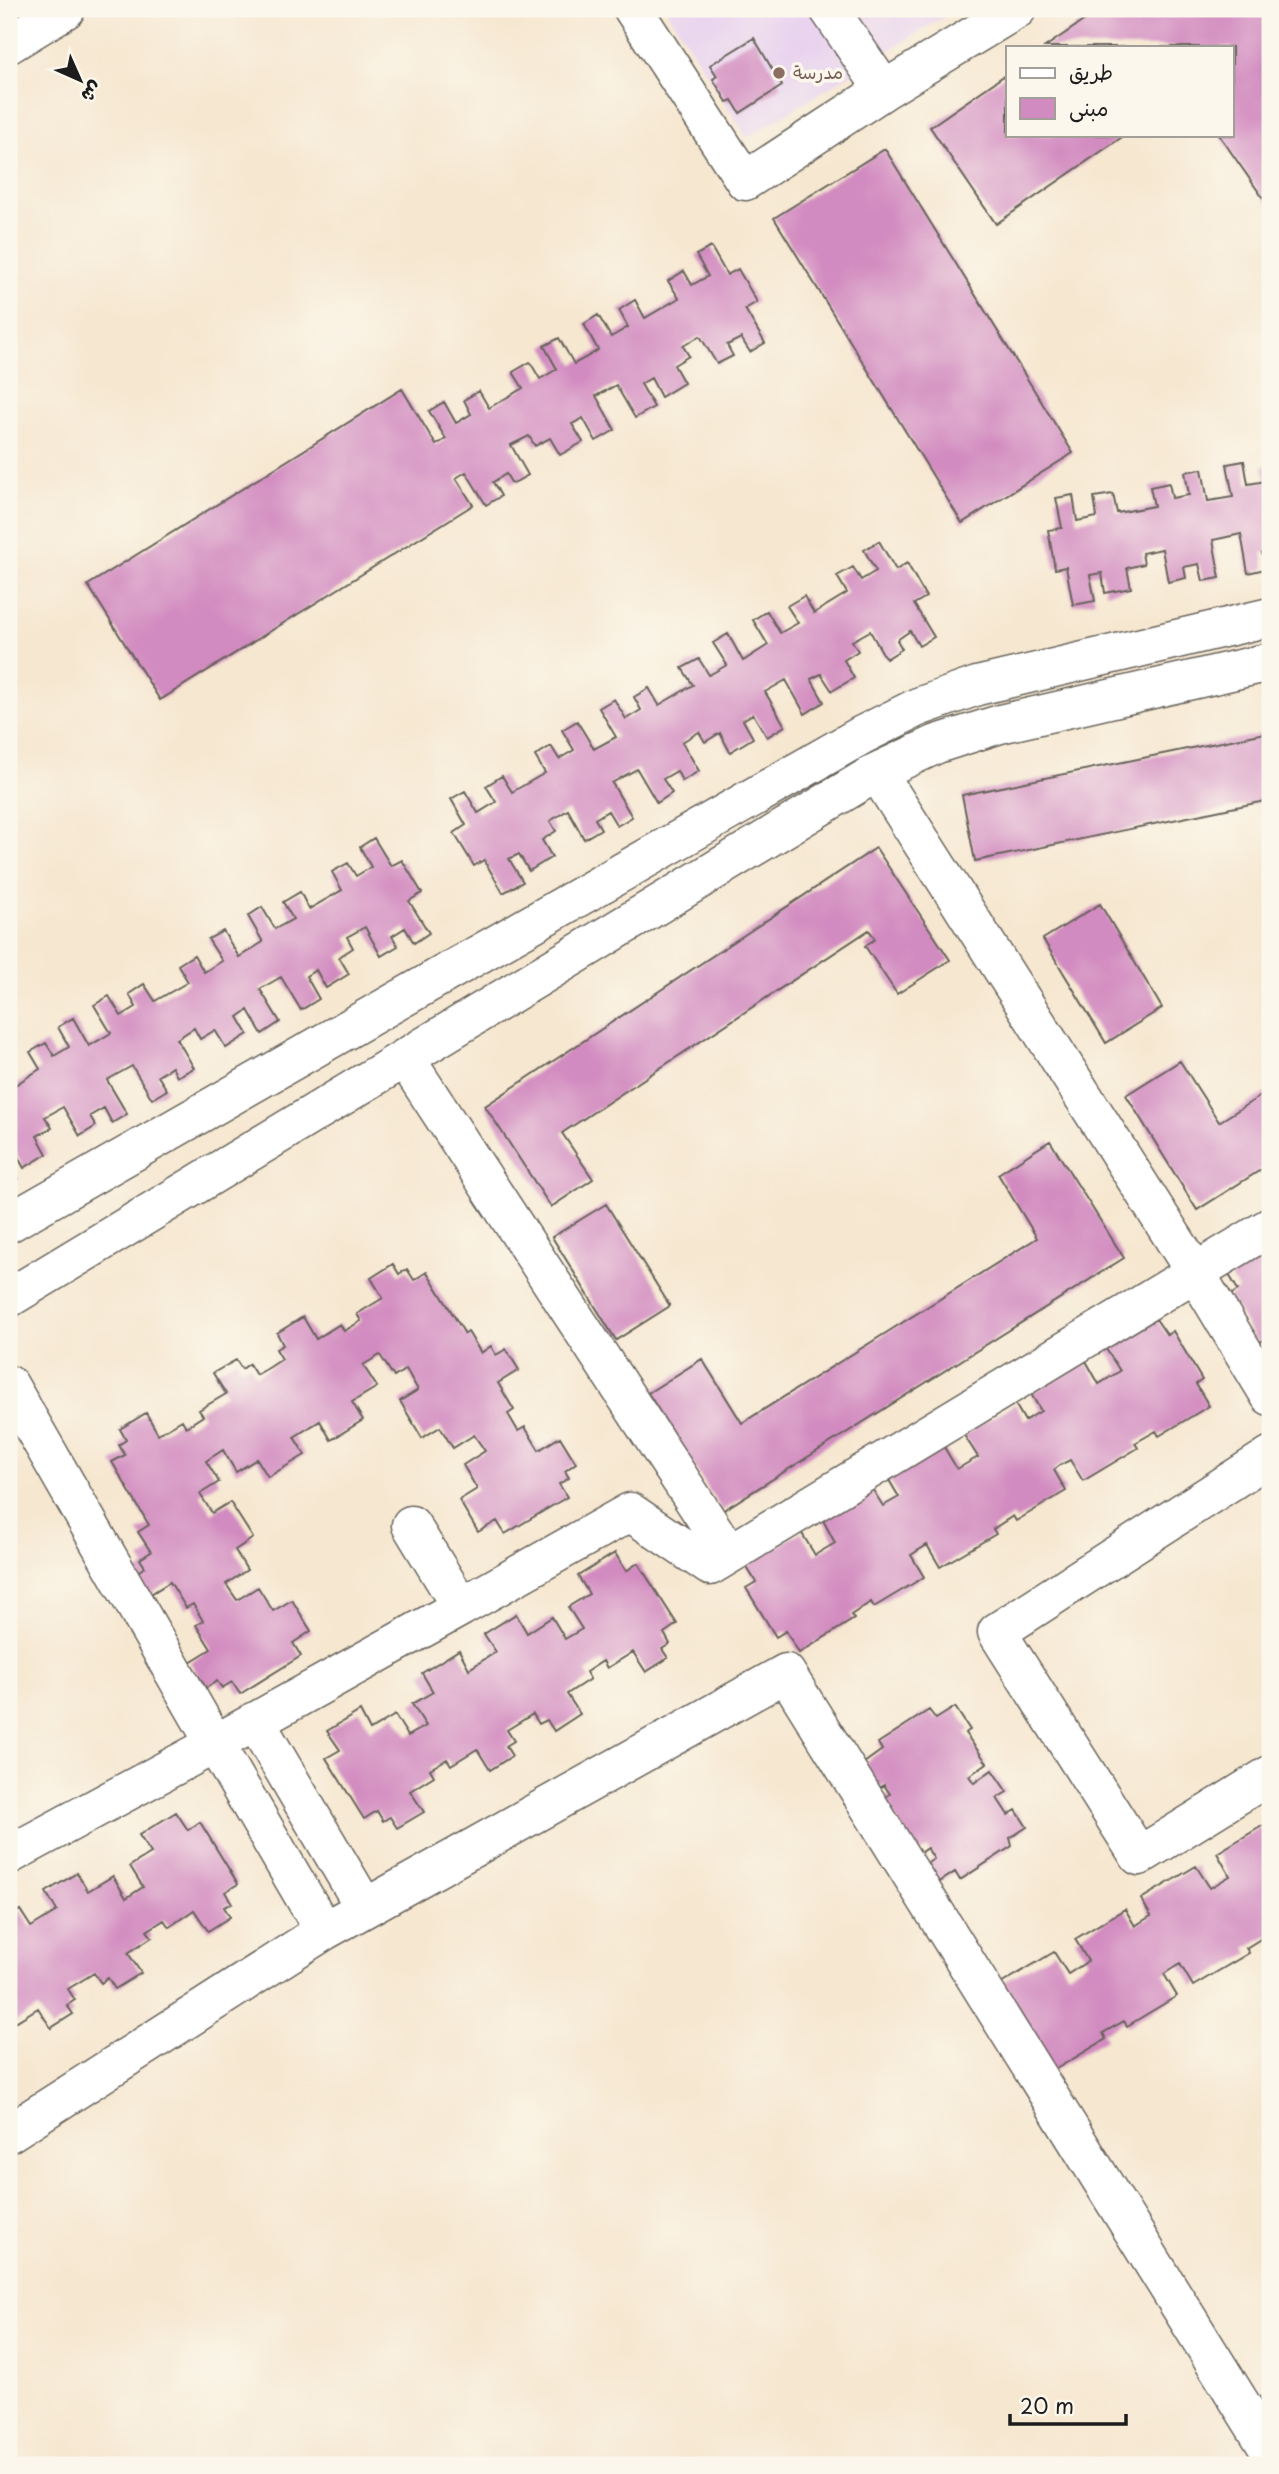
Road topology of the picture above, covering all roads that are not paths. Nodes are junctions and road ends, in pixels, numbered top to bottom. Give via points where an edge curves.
1 (66, 9) edge
2 (633, 9) edge
3 (829, 9) edge
4 (1017, 9) edge
5 (9, 44) edge
6 (884, 90) junction
7 (1270, 617) edge
8 (1270, 662) edge
9 (877, 772) junction
10 (405, 1058) junction
11 (9, 1223) edge
12 (1270, 1227) edge
13 (1195, 1272) junction
14 (9, 1298) edge
15 (9, 1385) edge
16 (1270, 1396) edge
17 (1270, 1456) edge
18 (411, 1525) dead end
19 (729, 1554) junction
20 (461, 1607) junction
21 (255, 1721) junction
22 (215, 1744) junction
23 (1270, 1775) edge
24 (9, 1855) edge
25 (365, 1908) junction
26 (324, 1931) junction
27 (9, 2133) edge
28 (1270, 2451) edge

1 - 5 street
2 - 6 street via 745,181
3 - 6 street
4 - 6 street
7 - 11 street via 977,686 918,707
8 - 9 street via 999,724 937,744
9 - 10 street
9 - 13 street
10 - 14 street
10 - 19 street
12 - 13 street
13 - 16 street
13 - 19 street
15 - 22 street
17 - 23 street via 998,1632 1139,1856
18 - 20 street
19 - 20 street via 710,1566 630,1511
20 - 21 street
21 - 22 street
21 - 25 street
22 - 24 street
22 - 26 street
25 - 26 street
25 - 28 street via 786,1673
26 - 27 street

